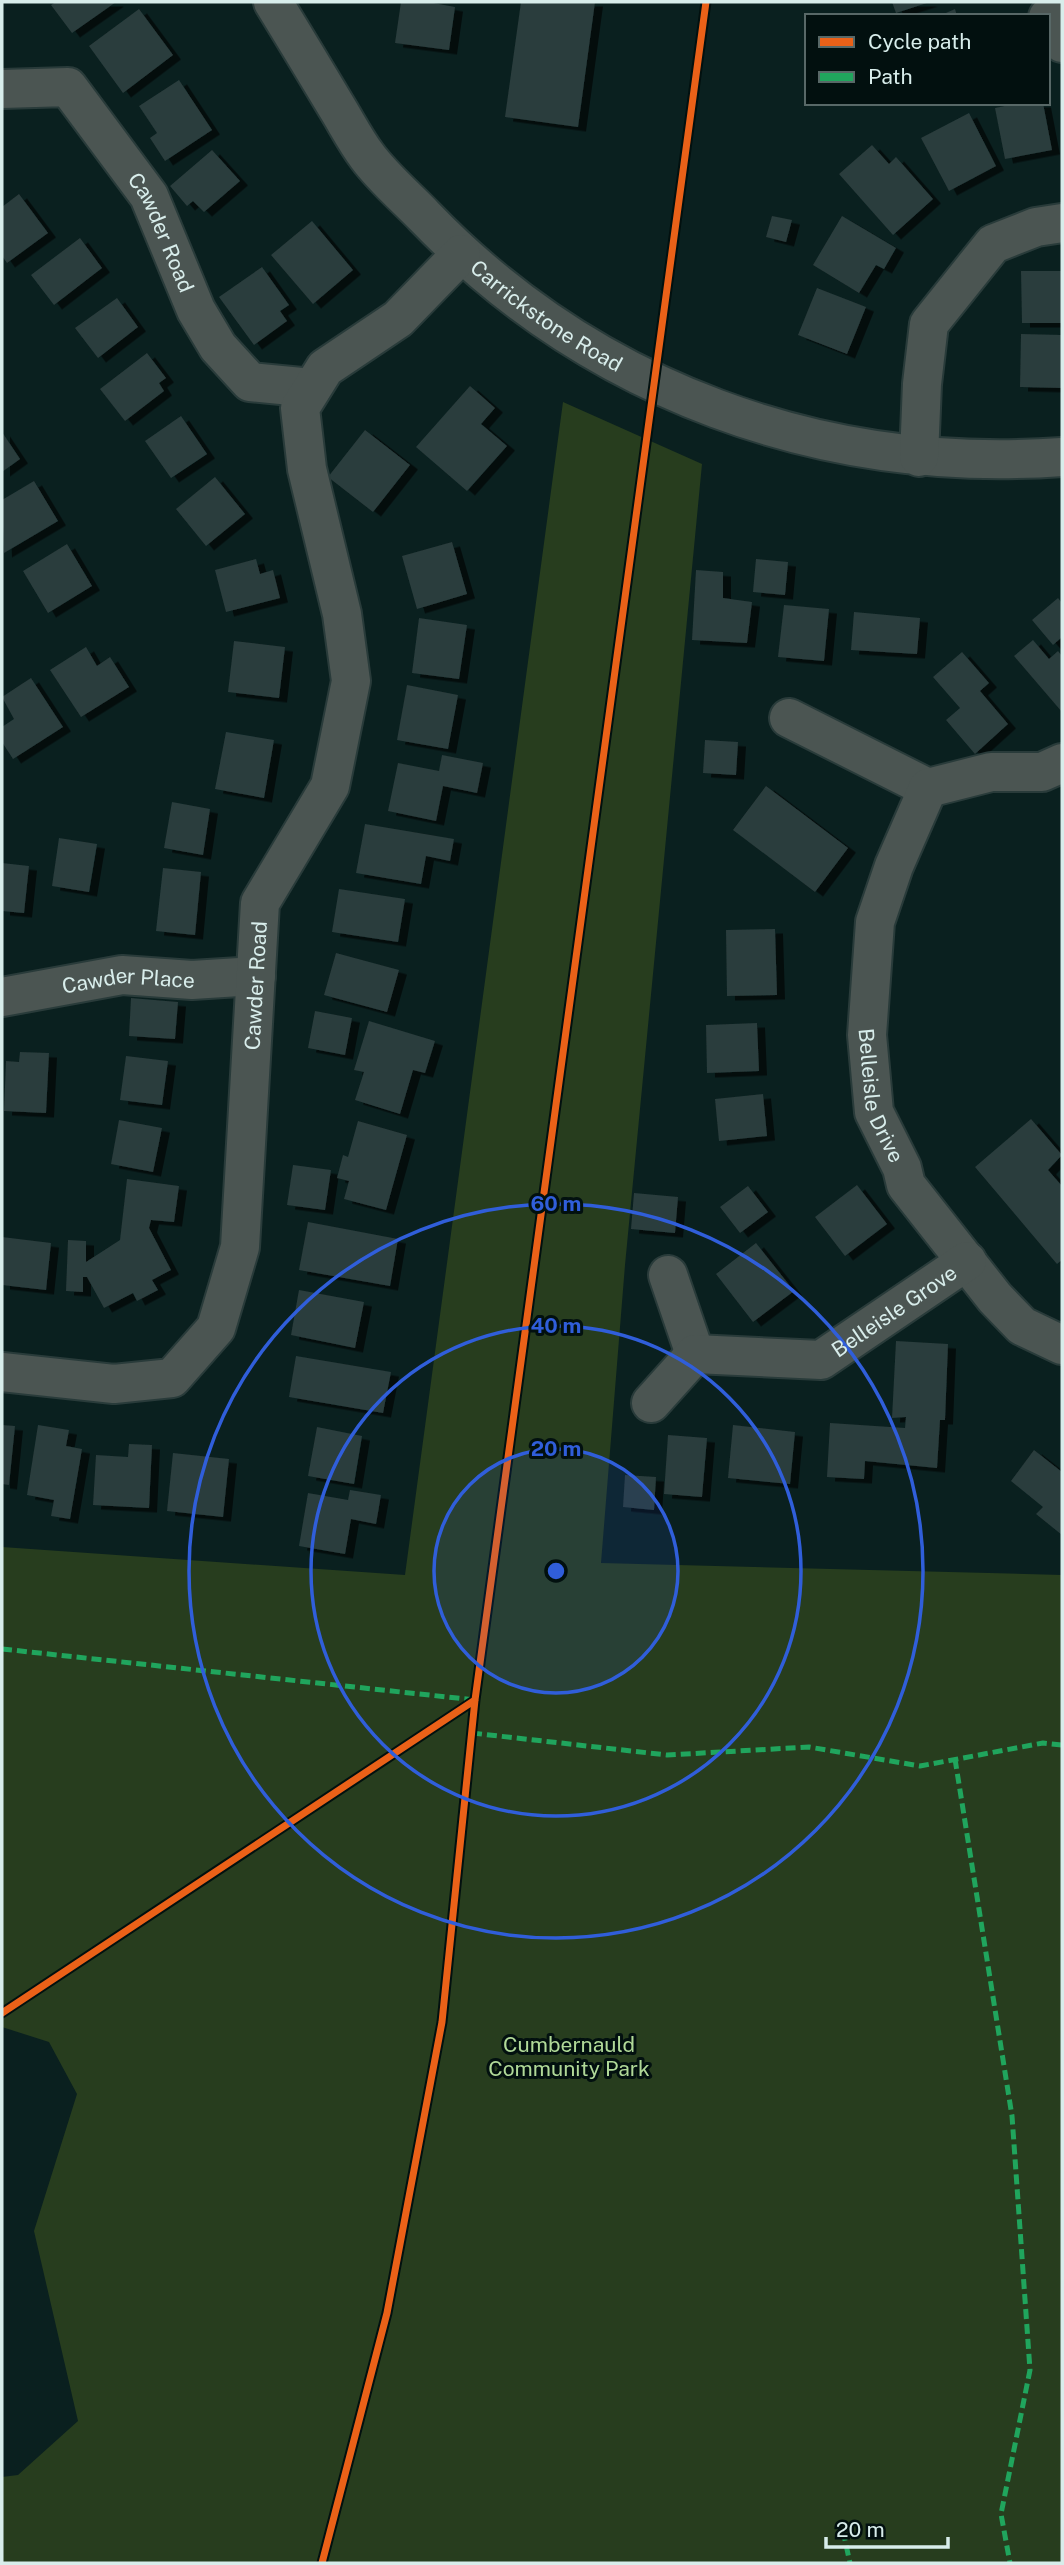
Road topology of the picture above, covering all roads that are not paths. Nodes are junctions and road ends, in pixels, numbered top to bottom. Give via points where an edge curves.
1 (273, 2) edge
2 (1050, 20) edge
3 (1062, 43) edge
4 (2, 89) edge
5 (1062, 223) edge
6 (461, 254) junction
7 (312, 388) junction
8 (919, 457) junction
9 (1062, 457) edge
10 (789, 718) dead end
11 (1062, 764) edge
12 (928, 788) junction
13 (256, 976) junction
14 (2, 998) edge
15 (967, 1261) junction
16 (667, 1275) dead end
17 (1062, 1345) edge
18 (695, 1354) junction
19 (2, 1372) edge
20 (651, 1403) dead end

1 - 6 street, Carrickstone Road via 367,156
2 - 3 street
4 - 7 street, Cawder Road via 68,87 149,196 196,310 218,347 250,382
5 - 8 street via 1036,227 993,244 929,324
6 - 7 street, Cawder Road via 398,320 325,368
6 - 8 street, Carrickstone Road via 513,296 588,346 710,408 801,437
7 - 13 street, Cawder Road via 300,408 307,469 342,614 351,681 330,786 260,903
8 - 9 street, Carrickstone Road
10 - 12 street
11 - 12 street via 1042,772 991,772
12 - 15 street, Belleisle Drive via 875,922 867,1035 874,1112 906,1185
13 - 14 street, Cawder Place via 192,980 122,975
13 - 19 street, Cawder Road via 240,1247 216,1328 172,1378 114,1384
15 - 17 street, Belleisle Drive via 1022,1326
15 - 18 street, Belleisle Grove via 821,1360
16 - 18 street
18 - 20 street

